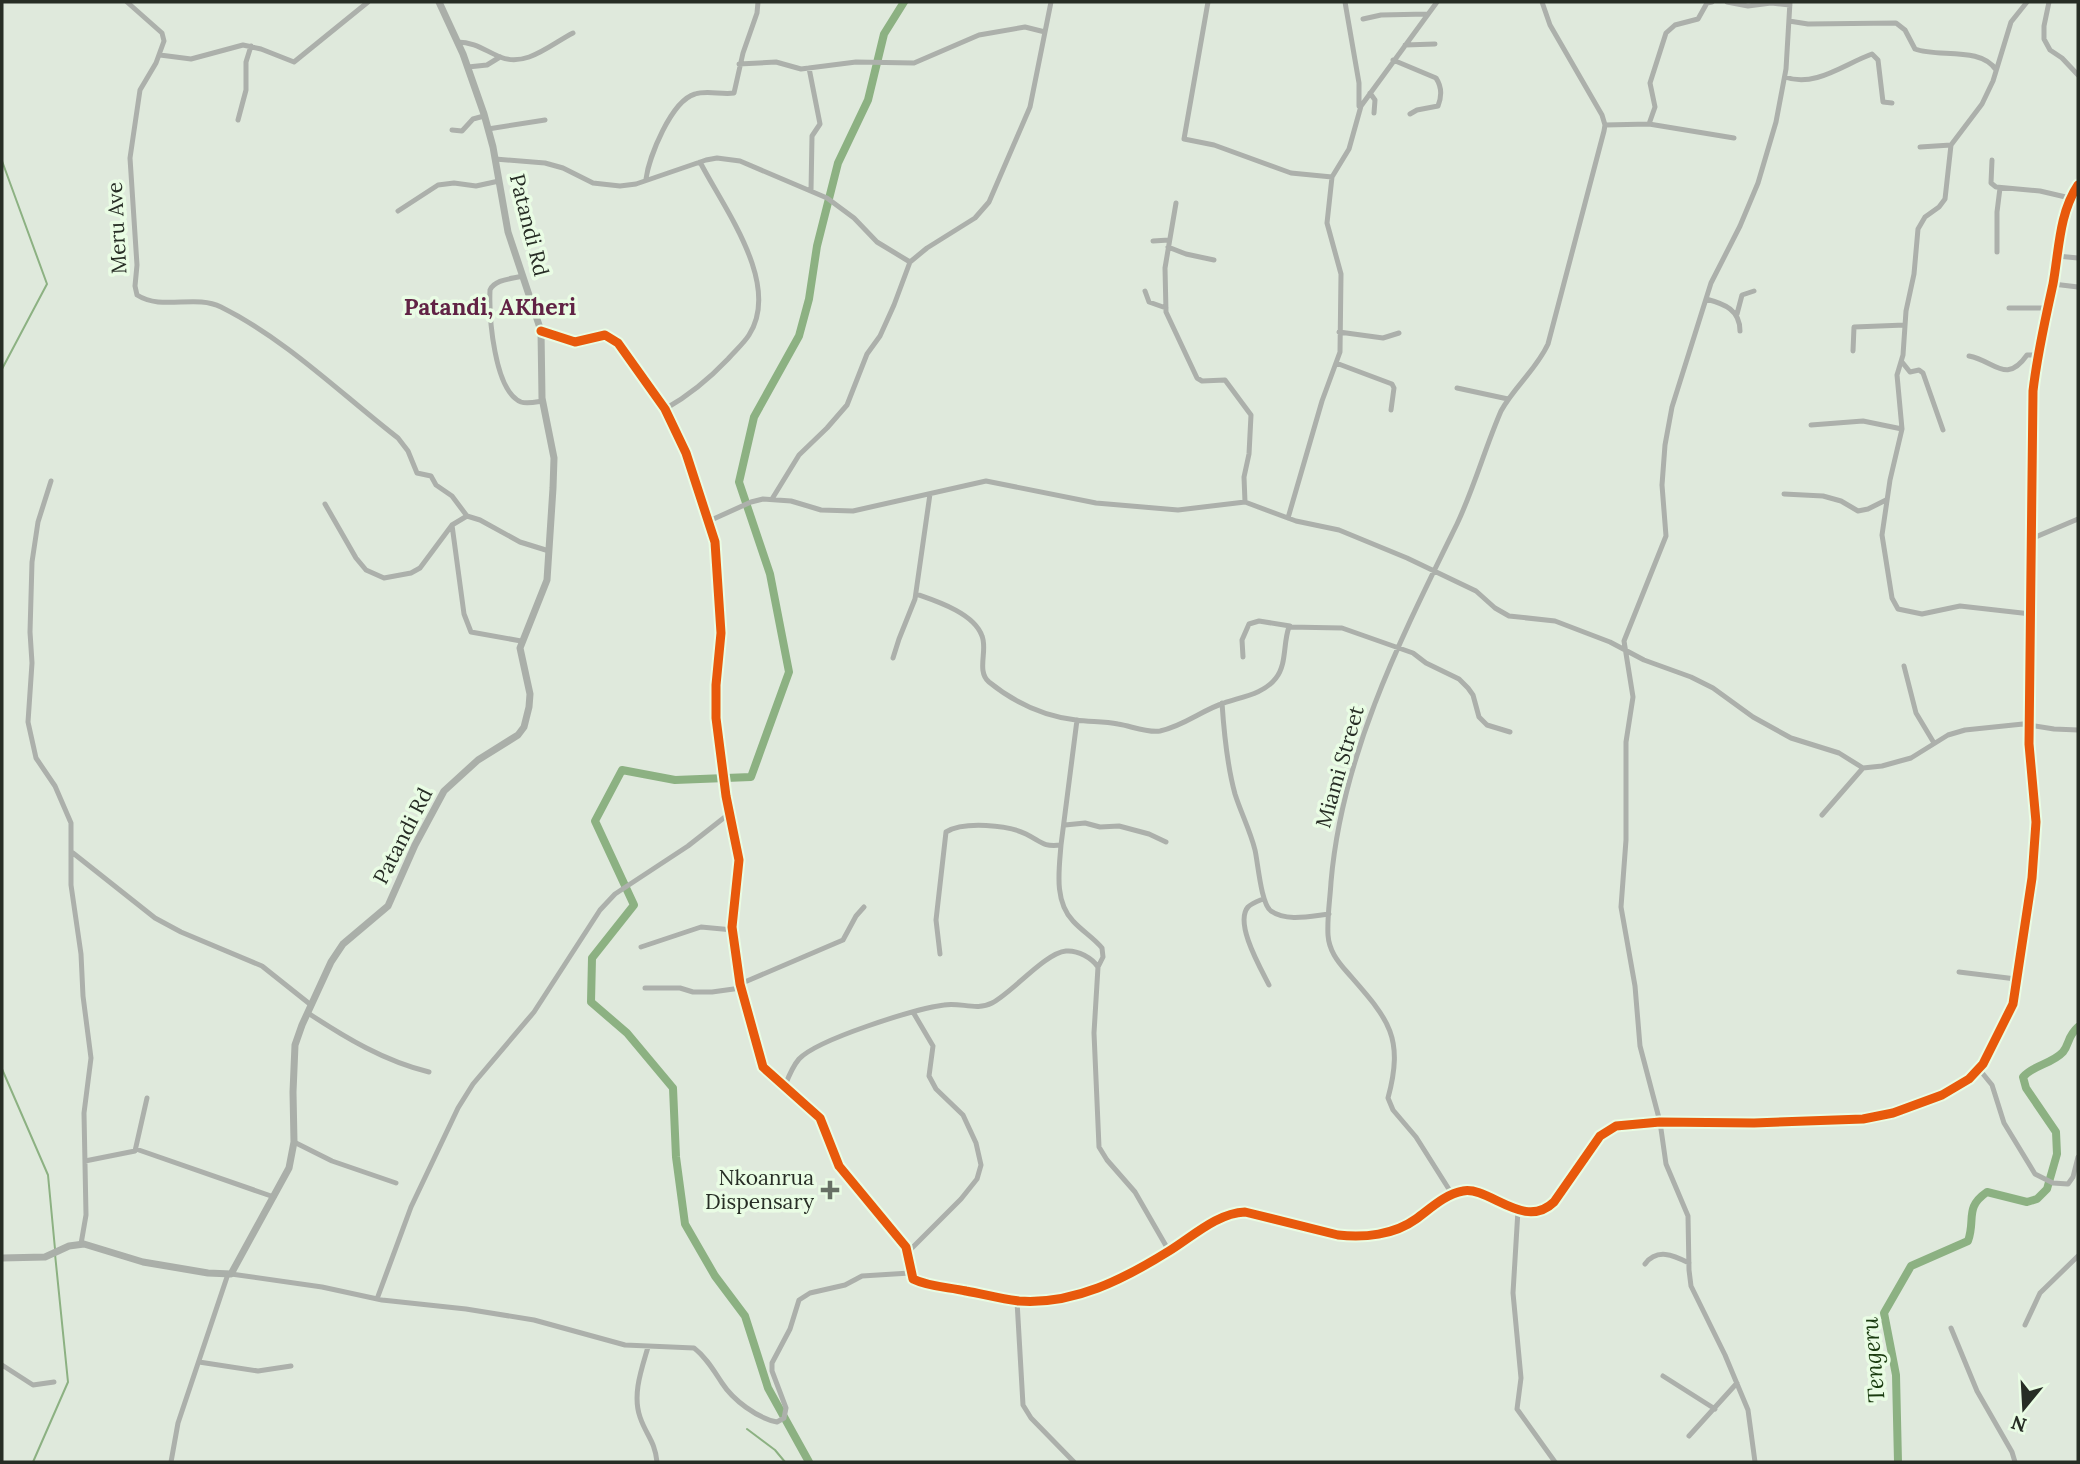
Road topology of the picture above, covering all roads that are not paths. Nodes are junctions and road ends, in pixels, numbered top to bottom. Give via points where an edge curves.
1 (127, 2) edge
2 (369, 2) edge
3 (439, 2) edge
4 (758, 2) edge
5 (1051, 2) edge
6 (1208, 2) edge
7 (1345, 2) edge
8 (1437, 2) edge
9 (1542, 2) edge
10 (1712, 2) edge
11 (1727, 2) edge
12 (2027, 2) edge
13 (2049, 2) edge
14 (1790, 3) edge
15 (1427, 14) junction
16 (1363, 19) dead end
17 (1789, 20) junction
18 (1045, 32) junction
19 (573, 33) dead end
20 (457, 42) junction
21 (1435, 44) dead end
22 (1405, 45) junction
23 (251, 46) junction
24 (160, 54) junction
25 (500, 57) junction
26 (1394, 60) junction
27 (739, 64) junction
28 (468, 67) junction
29 (809, 68) junction
30 (1996, 70) junction
31 (2078, 75) edge
32 (1784, 77) junction
33 (1370, 93) junction
34 (1892, 103) dead end
35 (1359, 111) junction
36 (1374, 113) dead end
37 (1410, 114) dead end
38 (484, 116) junction
39 (238, 120) dead end
40 (545, 120) dead end
41 (1649, 124) junction
42 (1605, 125) junction
43 (488, 129) junction
44 (452, 130) dead end
45 (1734, 138) dead end
46 (1951, 145) junction
47 (1920, 147) dead end
48 (495, 159) junction
49 (1992, 160) dead end
50 (700, 162) junction
51 (1332, 177) junction
52 (646, 179) junction
53 (499, 181) junction
54 (2078, 185) edge
55 (2000, 188) junction
56 (811, 191) junction
57 (2070, 198) junction
58 (1176, 204) dead end
59 (398, 211) dead end
60 (1153, 241) dead end
61 (1168, 244) junction
62 (1997, 252) dead end
63 (2057, 256) junction
64 (2078, 258) edge
65 (1214, 260) dead end
66 (910, 262) junction
67 (523, 276) junction
68 (2053, 284) junction
69 (2078, 287) edge
70 (1145, 290) dead end
71 (1754, 291) dead end
72 (1706, 299) junction
73 (1166, 308) junction
74 (2009, 308) dead end
75 (2047, 308) junction
76 (1737, 314) junction
77 (1905, 325) junction
78 (541, 331) junction
79 (1740, 331) dead end
80 (1339, 332) junction
81 (1399, 333) dead end
82 (1853, 351) dead end
83 (2037, 355) junction
84 (1969, 356) dead end
85 (1901, 360) junction
86 (1336, 363) junction
87 (1457, 388) dead end
88 (1508, 399) junction
89 (543, 401) junction
90 (665, 409) junction
91 (1391, 410) dead end
92 (1811, 425) dead end
93 (1902, 429) junction
94 (1943, 430) dead end
95 (51, 481) dead end
96 (930, 494) junction
97 (1784, 494) dead end
98 (772, 499) junction
99 (1886, 500) junction
100 (1245, 502) junction
101 (324, 504) dead end
102 (467, 516) junction
103 (1288, 518) junction
104 (2078, 519) edge
105 (709, 521) junction
106 (452, 525) junction
107 (2031, 539) junction
108 (549, 551) junction
109 (1434, 570) junction
110 (916, 594) junction
111 (2031, 614) junction
112 (1290, 626) junction
113 (521, 641) junction
114 (1398, 647) junction
115 (1624, 649) junction
116 (1243, 657) dead end
117 (893, 658) dead end
118 (1904, 666) dead end
119 (1222, 703) junction
120 (1077, 720) junction
121 (2030, 724) junction
122 (2078, 730) edge
123 (1510, 732) dead end
124 (1934, 743) junction
125 (1863, 768) junction
126 (730, 813) junction
127 (1822, 815) dead end
128 (1065, 825) junction
129 (1166, 842) dead end
130 (1061, 845) junction
131 (73, 853) junction
132 (1263, 899) junction
133 (864, 907) dead end
134 (1329, 914) junction
135 (733, 930) junction
136 (641, 947) dead end
137 (940, 954) dead end
138 (1098, 968) junction
139 (1959, 972) dead end
140 (2016, 979) junction
141 (1269, 985) dead end
142 (741, 986) junction
143 (645, 988) dead end
144 (309, 1009) junction
145 (913, 1012) junction
146 (1979, 1069) junction
147 (429, 1072) dead end
148 (784, 1088) junction
149 (147, 1098) dead end
150 (1660, 1122) junction
151 (294, 1142) junction
152 (136, 1149) junction
153 (2078, 1157) edge
154 (85, 1161) junction
155 (396, 1183) dead end
156 (1452, 1194) junction
157 (274, 1197) junction
158 (1518, 1210) junction
159 (81, 1244) junction
160 (1169, 1251) junction
161 (908, 1252) junction
162 (2078, 1256) edge
163 (2, 1258) edge
164 (1689, 1262) junction
165 (1645, 1264) dead end
166 (910, 1273) junction
167 (230, 1274) junction
168 (377, 1299) junction
169 (1017, 1301) junction
170 (2025, 1325) dead end
171 (1951, 1328) dead end
172 (648, 1347) junction
173 (199, 1362) junction
174 (2, 1365) edge
175 (291, 1366) dead end
176 (1663, 1376) dead end
177 (54, 1382) dead end
178 (1737, 1383) junction
179 (1715, 1409) junction
180 (1689, 1436) dead end
181 (171, 1462) edge
182 (657, 1462) edge
183 (1074, 1462) edge
184 (1556, 1462) edge
185 (1755, 1462) edge
186 (2015, 1462) edge

1 - 24 street via 163,35
2 - 23 street via 294,62
3 - 20 street, Patandi Rd
4 - 27 street
5 - 18 street
6 - 51 street via 1184,139 1226,148 1291,173
7 - 35 street via 1359,83
8 - 15 street
9 - 42 street
10 - 41 street via 1698,19 1675,25 1666,33 1650,83 1655,107
11 - 14 street via 1748,6
12 - 30 street via 2011,22
13 - 31 street via 2043,37 2050,50
14 - 17 street
15 - 16 street
15 - 22 street
17 - 30 street via 1896,23 1915,49 1962,54
17 - 32 street
18 - 29 street via 1025,27 979,35 914,63 856,62
18 - 66 street via 1030,107 989,202 975,218
19 - 25 street via 530,57
20 - 25 street via 474,44
20 - 28 street, Patandi Rd
21 - 22 street
22 - 26 street
23 - 24 street via 237,45 191,59
23 - 39 street
24 - 102 street, Meru Ave via 140,90 130,158 137,295 162,302 212,303 256,326 398,438 417,473 432,477
25 - 28 street via 487,65
26 - 33 street
26 - 37 street via 1436,78 1439,84 1438,106
27 - 29 street via 776,62
27 - 52 street via 733,93 695,94 678,109 651,155
28 - 38 street, Patandi Rd
29 - 56 street via 820,124 812,136
30 - 46 street via 1978,110
32 - 34 street via 1807,80 1874,54 1883,102
32 - 72 street via 1758,183
33 - 35 street
33 - 36 street
35 - 51 street via 1349,149
38 - 43 street, Patandi Rd
38 - 44 street via 473,119 462,131
40 - 43 street
41 - 42 street
41 - 45 street
42 - 88 street, Miami Street via 1548,344
43 - 48 street, Patandi Rd
46 - 47 street
46 - 77 street via 1945,199 1918,229
48 - 52 street via 545,163 599,184 628,186
48 - 53 street, Patandi Rd
49 - 55 street via 1991,183
50 - 52 street
50 - 56 street via 717,158 740,161
50 - 90 street via 740,234 761,300 747,337 707,382
51 - 80 street via 1327,223 1341,274
53 - 59 street via 438,185
53 - 67 street, Patandi Rd via 508,232
54 - 57 street
55 - 57 street
55 - 62 street
56 - 66 street via 832,201 877,242
57 - 63 street
58 - 61 street
60 - 61 street
61 - 65 street via 1186,254
61 - 73 street
63 - 64 street
63 - 68 street
66 - 98 street via 847,405 799,455
67 - 78 street, Patandi Rd
67 - 89 street via 498,282 490,290 497,362 501,380 513,396 521,402
68 - 69 street
68 - 75 street
70 - 73 street via 1149,302
71 - 76 street via 1742,295
72 - 76 street
72 - 115 street via 1666,434 1662,485 1666,536 1625,636
73 - 100 street via 1196,378 1225,380 1250,412
74 - 75 street
75 - 83 street
76 - 79 street
77 - 82 street via 1854,327
77 - 85 street
78 - 89 street, Patandi Rd
78 - 90 street via 575,342 605,335 614,339
80 - 81 street via 1383,338
80 - 86 street
83 - 84 street via 2028,355 2008,371
83 - 107 street
85 - 93 street via 1897,381
85 - 94 street via 1907,370 1923,373
86 - 91 street via 1389,381 1394,387
86 - 103 street
87 - 88 street
88 - 109 street, Miami Street
89 - 108 street, Patandi Rd via 554,458
90 - 105 street
92 - 93 street via 1863,421
93 - 99 street
95 - 131 street via 32,562 28,722 36,758 68,810
96 - 98 street via 853,511 821,510
96 - 100 street via 986,481 1096,503 1178,510
96 - 110 street
97 - 99 street via 1823,496 1861,511
98 - 105 street via 751,502
99 - 111 street via 1882,540 1898,609 1922,614 1960,606
100 - 103 street
101 - 106 street via 356,558 366,570 384,578 416,571
102 - 106 street
102 - 108 street
103 - 109 street via 1339,530
104 - 107 street
105 - 126 street via 721,606 716,718
106 - 113 street via 464,614 471,632
107 - 111 street
108 - 113 street, Patandi Rd via 545,584
109 - 114 street, Miami Street
109 - 115 street via 1478,592 1508,616 1555,621
110 - 117 street
110 - 120 street via 947,605 980,631 988,681 1023,706
111 - 121 street
112 - 114 street via 1342,628
112 - 116 street via 1249,624 1242,640
112 - 119 street via 1276,679 1248,696
113 - 144 street, Patandi Rd via 530,694 524,727 444,791 387,906 340,947
114 - 123 street via 1459,680 1473,695 1481,719 1491,728
114 - 134 street, Miami Street via 1343,802
115 - 125 street via 1713,688 1791,738 1839,753
115 - 150 street via 1633,697 1625,753 1621,907 1643,1061
118 - 124 street via 1916,713
119 - 120 street via 1158,731
119 - 132 street via 1234,786 1254,847
120 - 128 street
121 - 122 street
121 - 124 street via 1965,730
121 - 140 street via 2029,767 2036,822
124 - 125 street via 1911,758
125 - 127 street
126 - 135 street via 739,860
126 - 168 street via 615,894 534,1012 473,1084 411,1207
128 - 129 street via 1119,826
128 - 130 street
130 - 137 street via 1042,845 1025,834 982,825 947,831 936,920
130 - 138 street via 1062,903 1070,918 1102,948
131 - 144 street via 155,918 267,969
131 - 154 street via 71,885 91,1058 84,1113
132 - 134 street via 1267,908 1280,915
132 - 141 street via 1249,906 1244,916 1247,938
133 - 142 street via 843,940
134 - 156 street, Miami Street via 1328,938 1336,958 1376,1005 1392,1034 1396,1053 1390,1105
135 - 136 street via 701,927
135 - 142 street
138 - 145 street via 1079,953 1066,951 1042,963 991,1003 946,1004
138 - 160 street via 1094,1033 1099,1147 1135,1192
139 - 140 street
140 - 146 street via 2013,1004
142 - 143 street via 704,992
142 - 148 street via 764,1067
144 - 147 street via 345,1037 382,1057
144 - 151 street, Patandi Rd via 293,1059
145 - 148 street via 862,1028 806,1054
145 - 161 street via 933,1046 929,1076 963,1115 979,1149 981,1165 977,1179 961,1199
146 - 150 street via 1929,1101 1863,1119
146 - 153 street via 1992,1085 2011,1137 2035,1174 2065,1185
148 - 161 street via 820,1118 839,1166
149 - 152 street
150 - 158 street via 1609,1129 1549,1206 1534,1212
150 - 164 street via 1666,1164 1688,1216
151 - 155 street
151 - 157 street, Patandi Rd via 289,1168
152 - 154 street
152 - 157 street
154 - 159 street via 86,1215
156 - 158 street via 1468,1191
156 - 160 street via 1414,1221 1381,1234 1338,1235 1242,1212 1210,1224
157 - 167 street, Patandi Rd
158 - 184 street via 1513,1293 1521,1373 1517,1409
159 - 163 street via 48,1256
159 - 167 street via 136,1261
160 - 169 street via 1081,1295
161 - 166 street
162 - 170 street via 2040,1293
164 - 165 street via 1661,1254
164 - 178 street via 1692,1286
166 - 169 street via 923,1283
166 - 172 street via 862,1276 802,1297 772,1363 786,1408 778,1422 733,1396 694,1348
167 - 168 street
167 - 173 street
168 - 172 street via 534,1320 609,1342
169 - 183 street via 1023,1405
171 - 186 street via 1977,1391
172 - 182 street via 637,1405 653,1440
173 - 175 street via 258,1371
173 - 181 street via 178,1423
174 - 177 street via 33,1385
176 - 179 street
178 - 179 street
178 - 185 street via 1748,1410
179 - 180 street

